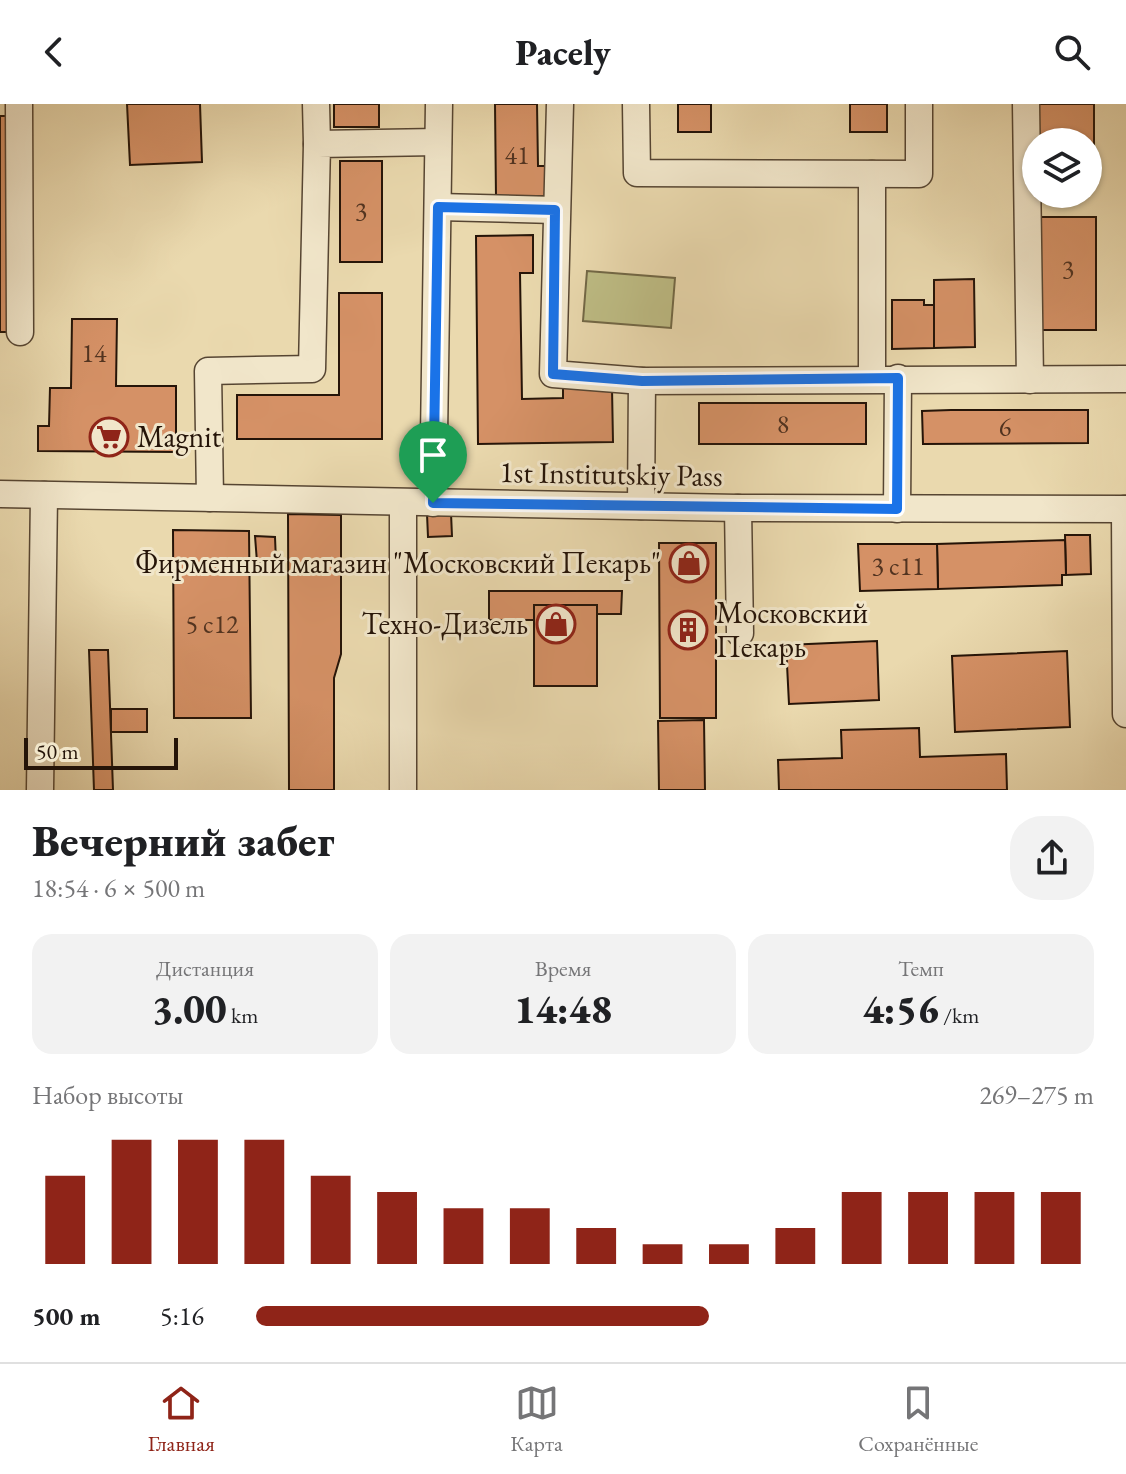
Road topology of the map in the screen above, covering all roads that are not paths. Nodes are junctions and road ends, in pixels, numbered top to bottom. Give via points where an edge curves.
1 (19, 104) edge
2 (316, 104) edge
3 (439, 104) edge
4 (560, 104) edge
5 (636, 104) edge
6 (919, 104) edge
7 (1026, 104) edge
8 (438, 142) junction
9 (317, 144) junction
10 (872, 174) junction
11 (438, 207) junction
12 (555, 210) junction
13 (20, 332) dead end
14 (885, 378) junction
15 (1126, 379) edge
16 (1030, 380) junction
17 (642, 381) junction
18 (0, 494) edge
19 (44, 495) junction
20 (210, 498) junction
21 (403, 503) junction
22 (433, 503) junction
23 (641, 506) junction
24 (738, 508) junction
25 (897, 509) junction
26 (1126, 509) edge
27 (740, 633) dead end
28 (1126, 714) edge
29 (40, 790) edge
30 (403, 790) edge

1 - 13 street
2 - 9 street
3 - 8 street
4 - 12 street
5 - 10 street via 637,173
6 - 10 street via 919,174
7 - 16 street
8 - 9 street
8 - 11 street
9 - 20 street via 312,369 208,371
10 - 14 street
11 - 12 street
11 - 22 street
12 - 17 street via 553,374
14 - 16 street
14 - 17 street
14 - 25 street
15 - 16 street
17 - 23 street
18 - 19 street, 1st Institutskiy Pass
19 - 20 street, 1st Institutskiy Pass
19 - 29 street
20 - 21 street, 1st Institutskiy Pass
21 - 22 street, 1st Institutskiy Pass
21 - 30 street
22 - 23 street, 1st Institutskiy Pass
23 - 24 street, 1st Institutskiy Pass
24 - 25 street, 1st Institutskiy Pass
24 - 27 street
25 - 26 street, 1st Institutskiy Pass
26 - 28 street

